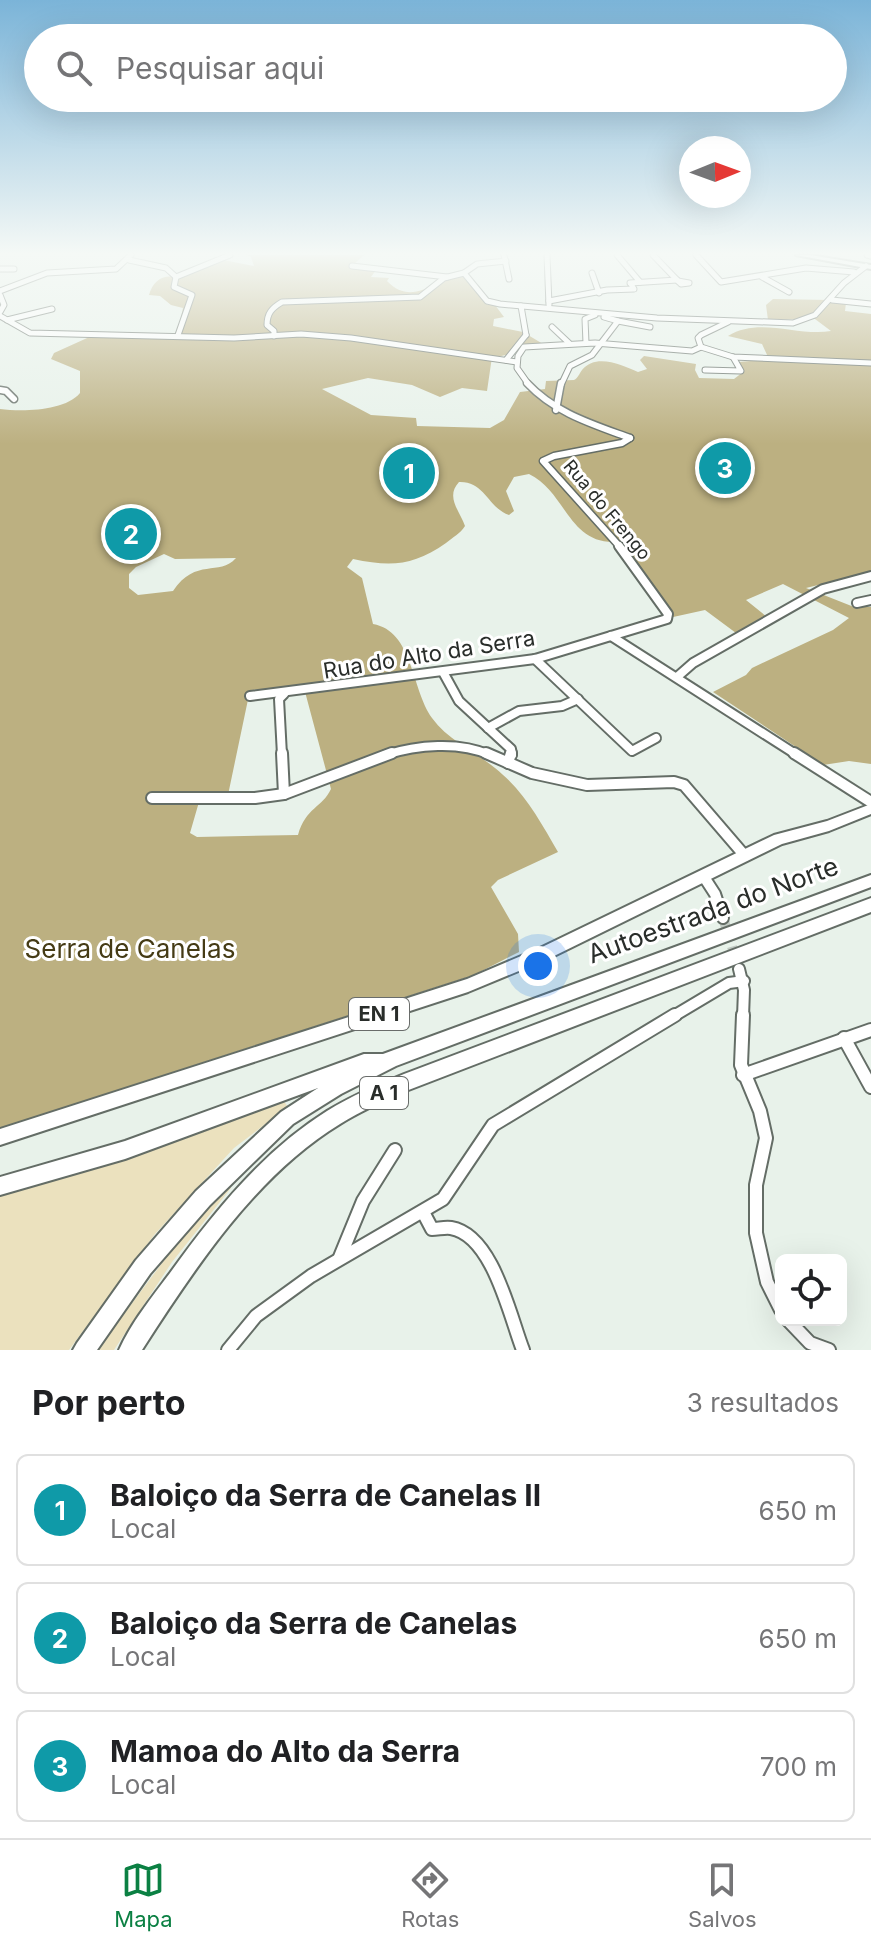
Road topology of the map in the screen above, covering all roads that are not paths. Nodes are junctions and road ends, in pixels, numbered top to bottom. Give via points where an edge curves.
1 (5, 318) edge
2 (15, 318) edge
3 (184, 318) edge
4 (267, 318) edge
5 (523, 318) edge
6 (587, 318) edge
7 (607, 318) edge
8 (660, 318) edge
9 (809, 318) edge
10 (7, 320) junction
11 (618, 321) junction
12 (728, 322) junction
13 (552, 327) dead end
14 (650, 327) dead end
15 (178, 335) junction
16 (526, 335) junction
17 (274, 336) junction
18 (569, 343) junction
19 (586, 343) junction
20 (602, 343) junction
21 (550, 345) junction
22 (701, 347) junction
23 (641, 348) junction
24 (627, 352) dead end
25 (733, 357) junction
26 (597, 359) dead end
27 (506, 360) junction
28 (517, 362) junction
29 (871, 363) edge
30 (567, 370) junction
31 (705, 370) dead end
32 (0, 390) edge
33 (14, 399) dead end
34 (556, 410) junction
35 (871, 576) edge
36 (871, 600) edge
37 (857, 603) dead end
38 (611, 636) junction
39 (535, 659) junction
40 (443, 672) junction
41 (677, 677) junction
42 (284, 694) junction
43 (250, 696) dead end
44 (578, 699) junction
45 (488, 728) junction
46 (656, 738) dead end
47 (508, 763) junction
48 (284, 794) junction
49 (152, 798) dead end
50 (871, 802) edge
51 (871, 809) edge
52 (745, 856) junction
53 (704, 877) junction
54 (871, 881) edge
55 (871, 905) edge
56 (723, 918) tunnel mouth
57 (871, 1030) edge
58 (844, 1038) junction
59 (391, 1059) junction
60 (743, 1075) junction
61 (871, 1087) edge
62 (0, 1137) edge
63 (395, 1150) dead end
64 (0, 1186) edge
65 (423, 1212) junction
66 (340, 1257) junction
67 (775, 1302) edge
68 (794, 1326) edge
69 (84, 1350) edge
70 (130, 1350) edge
71 (228, 1350) edge
72 (523, 1350) edge
73 (829, 1350) edge

1 - 10 street
2 - 10 street
3 - 15 street
4 - 17 street
5 - 16 street
6 - 19 street
7 - 11 street
8 - 12 street
9 - 12 street
10 - 15 street via 30,333
11 - 14 street
11 - 20 street
12 - 22 street via 698,338
13 - 18 street
15 - 17 street
16 - 21 street
16 - 27 street
17 - 27 street via 351,338
18 - 19 street
18 - 21 street
19 - 20 street
20 - 23 street
20 - 30 street
21 - 28 street via 524,347
22 - 23 street
22 - 25 street
23 - 24 street
25 - 29 street
25 - 31 street via 741,371
26 - 30 street
27 - 28 street
28 - 34 street, Rua do Frengo via 525,382
30 - 34 street
32 - 33 street
34 - 38 street, Rua do Frengo via 630,438 543,461 608,530 668,614 667,619
35 - 41 street via 823,589
36 - 37 street
38 - 39 street, Rua do Alto da Serra
38 - 41 street
39 - 40 street, Rua do Alto da Serra
39 - 44 street
40 - 42 street, Rua do Alto da Serra
40 - 45 street via 459,701
41 - 50 street
42 - 43 street, Rua do Alto da Serra
42 - 48 street via 279,699
44 - 45 street via 519,711
44 - 46 street via 632,751
45 - 47 street via 511,749
47 - 48 street via 471,746 389,753
47 - 52 street via 587,785 684,785
48 - 49 street
51 - 52 main road, EN 1 via 779,839
52 - 53 main road, EN 1
53 - 56 street
53 - 62 main road, EN 1 via 468,985
54 - 59 highway, Autoestrada do Norte / A 1
55 - 70 highway, A 1 via 406,1084 315,1130 266,1170 223,1217
57 - 58 street
58 - 60 street
58 - 61 street
59 - 64 highway via 364,1063 125,1150
59 - 69 highway, Autoestrada do Norte / A 1 via 287,1118 249,1153 143,1267
60 - 65 street via 742,975 493,1125 443,1199
60 - 67 street via 765,1128 767,1146 753,1211
63 - 66 street via 370,1186
65 - 66 street
65 - 72 street via 432,1229 448,1225 466,1230 481,1249
66 - 71 street via 256,1316
68 - 73 street via 810,1343

